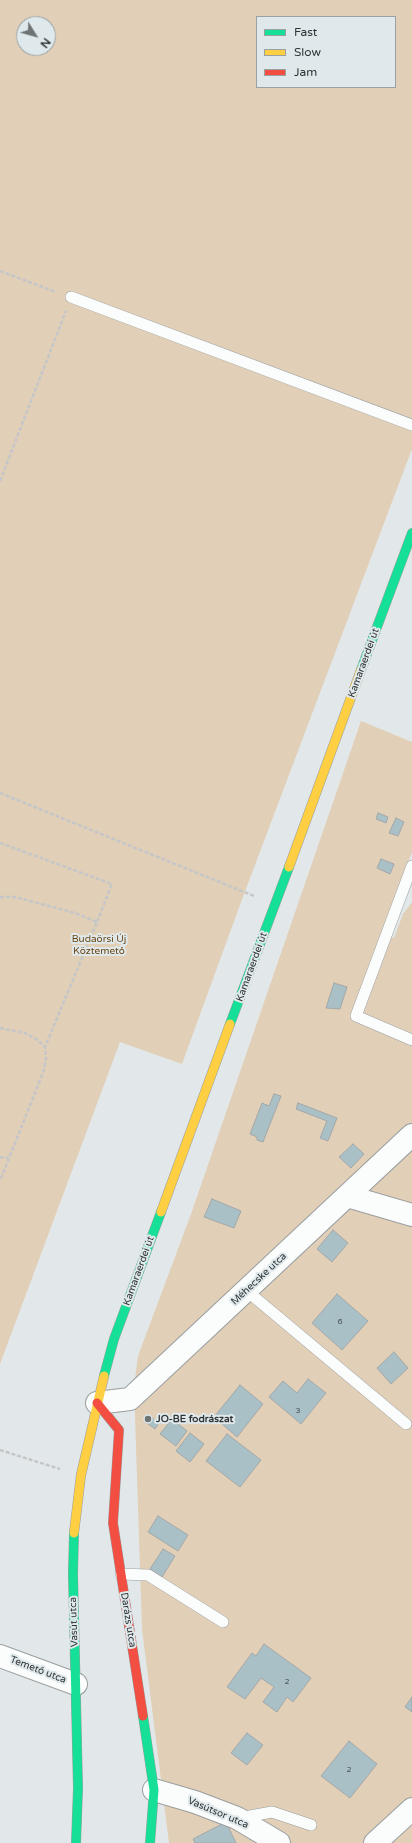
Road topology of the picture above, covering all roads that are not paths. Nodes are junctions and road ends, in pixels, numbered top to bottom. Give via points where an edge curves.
1 (71, 297) road end
2 (412, 425) edge
3 (412, 533) edge
4 (412, 866) edge
5 (412, 1040) edge
6 (412, 1135) edge
7 (347, 1196) junction
8 (412, 1215) edge
9 (248, 1291) junction
10 (97, 1403) junction
11 (406, 1424) dead end
12 (121, 1574) junction
13 (223, 1622) dead end
14 (0, 1656) edge
15 (76, 1684) junction
16 (154, 1790) junction
17 (412, 1809) edge
18 (237, 1818) junction
19 (311, 1825) dead end
20 (76, 1843) edge
21 (150, 1843) edge
22 (279, 1843) edge
23 (375, 1843) edge

1 - 2 lane
3 - 10 street, Kamaraerdei út via 114,1338
4 - 5 lane via 356,1016
6 - 7 street, Méhecske utca
7 - 8 street
7 - 9 street, Méhecske utca
9 - 10 street, Méhecske utca via 130,1399
9 - 11 lane
10 - 12 street, Darázs utca via 119,1430 113,1523
10 - 15 street, Vasút utca via 81,1475 74,1526
12 - 13 lane via 148,1575
12 - 16 street, Darázs utca
14 - 15 street, Temető utca
15 - 20 street, Vasút utca
16 - 18 street, Vasútsor utca
16 - 21 street, Darázs utca
17 - 23 street
18 - 19 lane via 272,1812
18 - 22 street, Vasútsor utca

